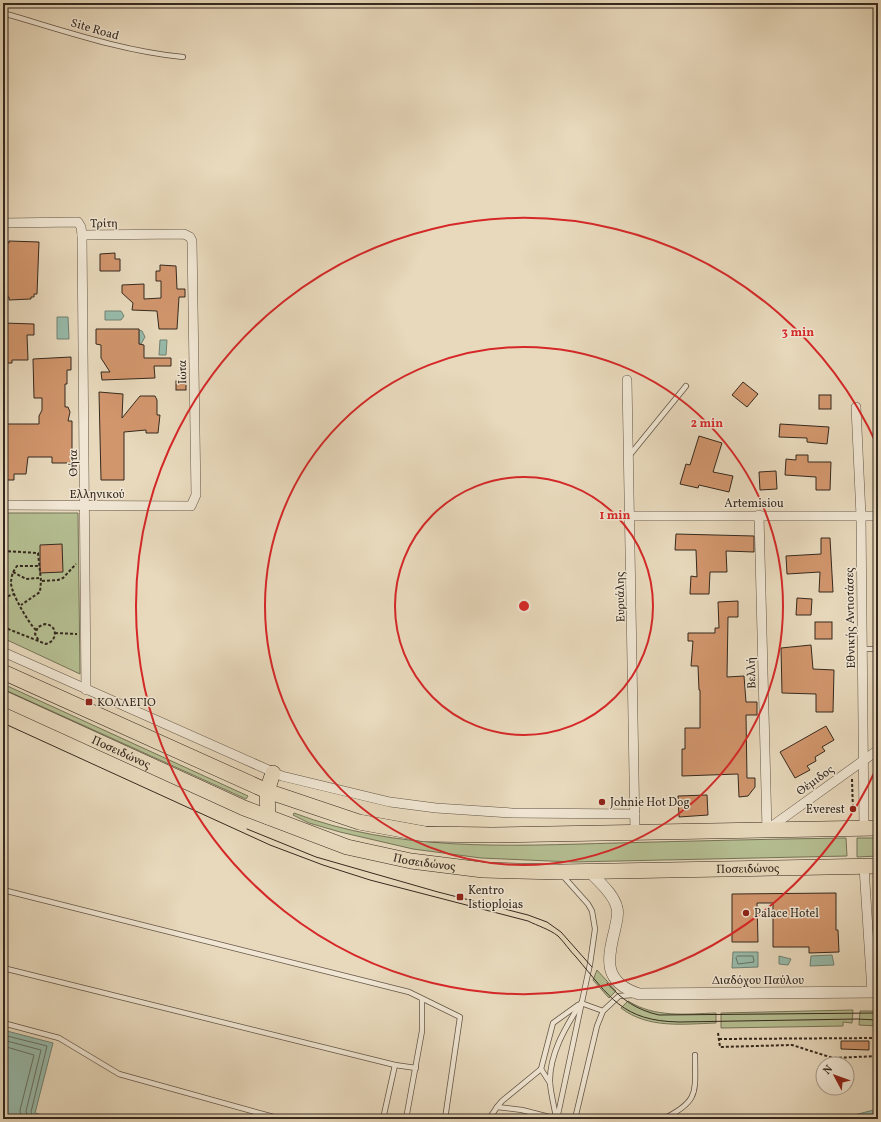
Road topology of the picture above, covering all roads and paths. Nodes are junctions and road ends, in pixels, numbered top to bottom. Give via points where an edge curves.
1 (3, 13) edge
2 (183, 57) dead end
3 (3, 223) edge
4 (82, 235) junction
5 (190, 237) joint
6 (627, 380) dead end
7 (686, 386) dead end
8 (856, 407) dead end
9 (629, 457) junction
10 (3, 505) edge
11 (86, 506) junction
12 (191, 506) joint
13 (759, 515) junction
14 (630, 516) junction
15 (861, 516) junction
16 (878, 516) edge
17 (3, 551) edge
18 (85, 564) junction
19 (39, 566) junction
20 (13, 572) junction
21 (40, 580) junction
22 (14, 594) junction
23 (3, 598) edge
24 (21, 605) junction
25 (3, 626) edge
26 (36, 630) junction
27 (56, 634) junction
28 (86, 635) junction
29 (39, 641) junction
30 (863, 649) junction
31 (878, 649) edge
32 (3, 652) edge
33 (3, 672) edge
34 (86, 690) junction
35 (3, 698) edge
36 (878, 750) edge
37 (864, 760) junction
38 (849, 769) junction
39 (273, 773) junction
40 (267, 791) junction
41 (853, 812) dead end
42 (634, 814) junction
43 (268, 817) junction
44 (871, 828) edge
45 (767, 830) junction
46 (635, 832) junction
47 (871, 866) edge
48 (589, 871) junction
49 (560, 872) junction
50 (3, 890) edge
51 (3, 968) edge
52 (875, 992) edge
53 (639, 994) junction
54 (422, 999) junction
55 (581, 1003) junction
56 (603, 1011) junction
57 (3, 1023) edge
58 (718, 1033) dead end
59 (878, 1038) edge
60 (719, 1040) junction
61 (695, 1054) dead end
62 (878, 1056) edge
63 (395, 1065) junction
64 (416, 1068) junction
65 (541, 1069) junction
66 (550, 1083) junction
67 (497, 1107) junction
68 (281, 1119) edge
69 (383, 1119) edge
70 (406, 1119) edge
71 (445, 1119) edge
72 (488, 1119) edge
73 (557, 1119) edge
74 (574, 1119) edge
75 (663, 1119) edge

1 - 2 lane, Site Road via 114,46
3 - 4 street, Τρίτη via 78,222
4 - 5 street, Τρίτη via 184,234
4 - 11 street, Θήτα
5 - 12 street, Ιώτα via 196,495
6 - 9 street, Ευρυάλης
7 - 9 lane
8 - 15 street, Εθνικής Αντιοτάσες
9 - 14 street, Ευρυάλης
10 - 11 street, Ελληνικού
11 - 12 street, Ελληνικού
11 - 18 street, Θήτα
13 - 14 street, Artemisiou
13 - 15 street, Artemisiou
13 - 45 street, Βελλή
14 - 42 street, Ευρυάλης
15 - 16 street, Artemisiou
15 - 30 street, Εθνικής Αντιοτάσες
17 - 19 path via 38,554
18 - 21 path via 74,565 63,578
18 - 28 street, Θήτα
19 - 20 path via 17,566
19 - 21 path
20 - 21 path via 26,579
20 - 22 path via 11,585
21 - 24 path via 40,592
22 - 23 path
22 - 24 path
24 - 26 path
25 - 29 path
26 - 27 path via 41,625 49,624
26 - 29 path via 35,634
27 - 28 path
27 - 29 path via 50,643
28 - 34 street, Θήτα
30 - 31 lane
30 - 37 street, Εθνικής Αντιοτάσες
32 - 34 street
33 - 40 highway, Ποσειδώνος
34 - 39 street
35 - 43 highway, Ποσειδώνος via 208,793
36 - 37 street, Θέμιδος
37 - 38 street, Θέμιδος
37 - 44 street, Εθνικής Αντιοτάσες
38 - 41 path via 852,775
38 - 45 street, Θέμιδος
39 - 40 highway
39 - 42 street via 390,802 436,808 512,813
40 - 43 highway
40 - 46 highway, Ποσειδώνος via 359,822 425,834
42 - 46 street, Ευρυάλης
43 - 49 highway, Ποσειδώνος via 347,847 411,861 483,870
44 - 45 highway, Ποσειδώνος
45 - 46 highway, Ποσειδώνος
47 - 48 highway, Ποσειδώνος
47 - 52 street
48 - 49 highway, Ποσειδώνος
48 - 53 street via 616,902 618,910 609,960 611,972 621,985
49 - 55 lane via 588,904 594,919 595,938
50 - 54 lane via 409,992
51 - 63 lane
52 - 53 street, Διαδόχου Παύλου
53 - 56 lane via 619,996
54 - 64 lane via 422,1031
54 - 71 lane via 460,1017
55 - 56 lane
55 - 65 lane via 553,1023
55 - 66 lane via 563,1031 551,1068
55 - 73 lane
56 - 74 lane
57 - 68 lane via 59,1038 119,1074
58 - 60 path
59 - 60 path
60 - 62 path via 720,1047 792,1045 833,1058
61 - 75 lane via 695,1085 692,1098 684,1107
63 - 64 lane
63 - 69 lane
64 - 70 lane
65 - 66 lane
65 - 67 lane
66 - 73 lane
67 - 72 lane
67 - 73 lane

